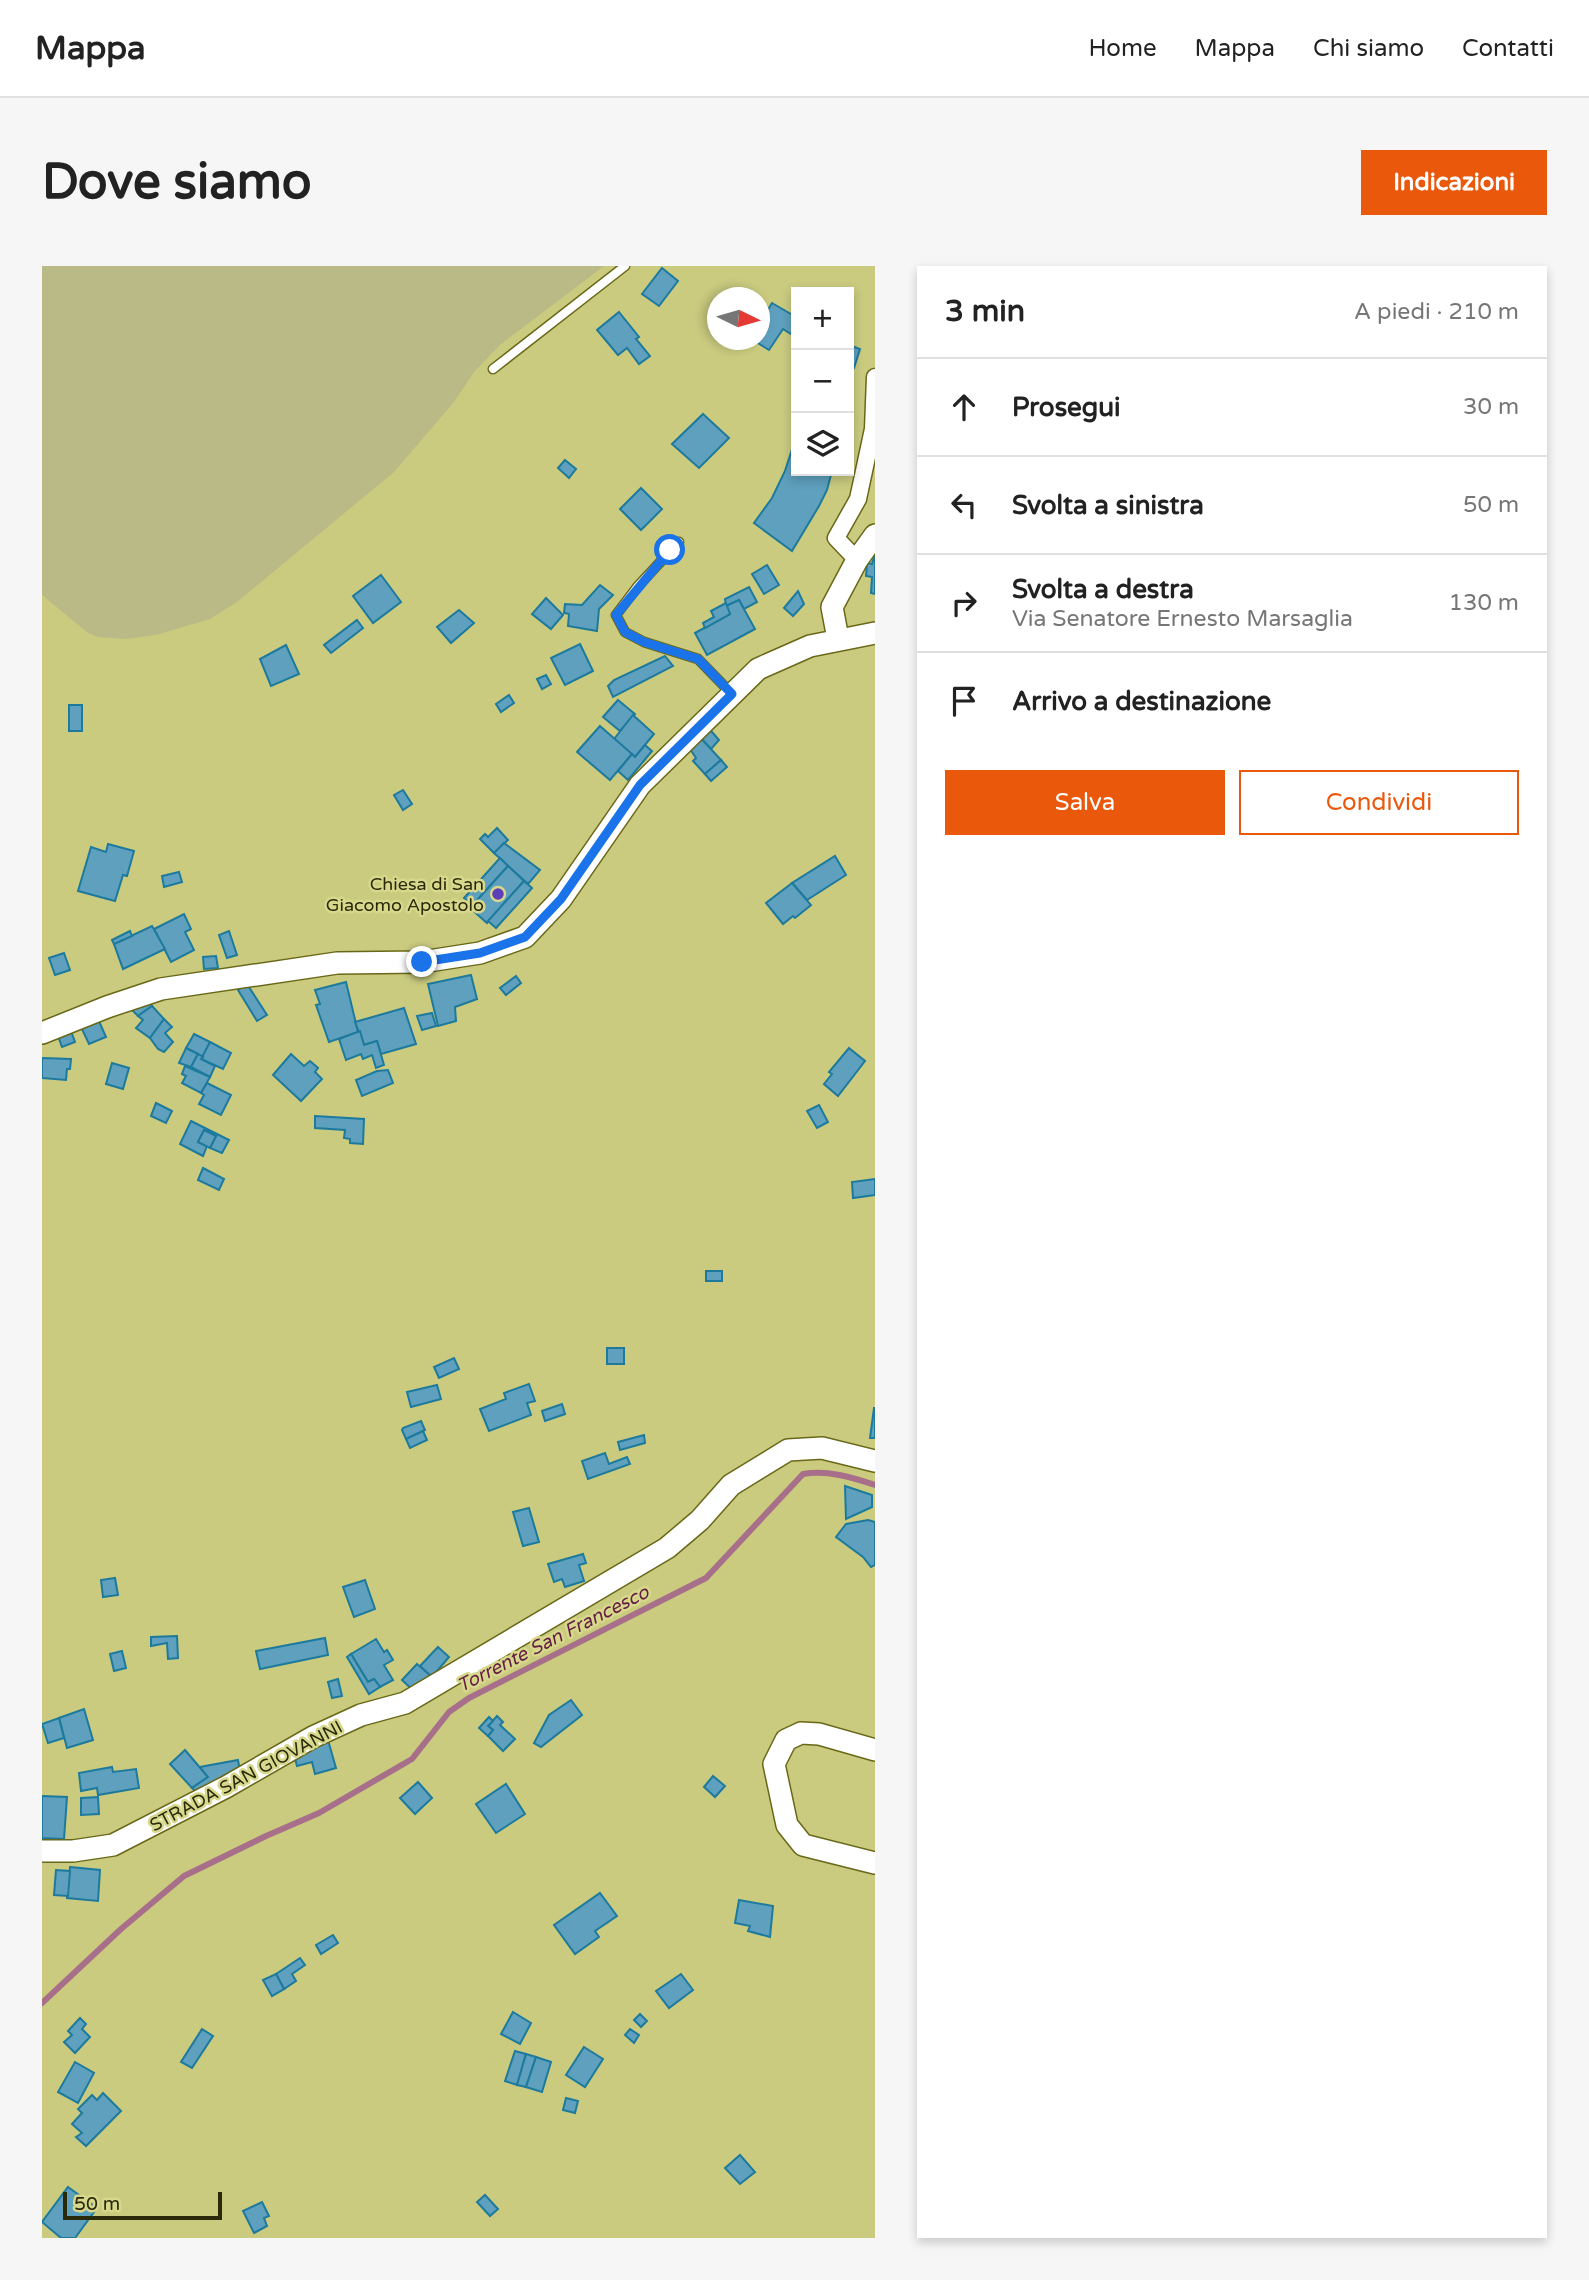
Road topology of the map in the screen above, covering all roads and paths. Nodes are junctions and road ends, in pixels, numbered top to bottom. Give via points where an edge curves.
1 (625, 266) edge
2 (493, 369) dead end
3 (875, 377) edge
4 (875, 535) edge
5 (678, 542) dead end
6 (857, 560) junction
7 (875, 633) edge
8 (838, 639) junction
9 (732, 694) junction
10 (42, 1033) edge
11 (875, 1461) edge
12 (875, 1750) edge
13 (42, 1850) edge
14 (875, 1863) edge

1 - 2 lane
3 - 6 street via 873,429 858,499 836,538
4 - 6 street
5 - 9 lane via 616,615 625,632 698,659
6 - 8 street via 832,607
7 - 8 street
8 - 9 street via 758,669
9 - 10 street via 640,785 561,899 525,937 480,953 422,962 337,963 161,989
11 - 13 street, STRADA SAN GIOVANNI via 822,1448 788,1450 732,1485 701,1520 667,1548 405,1703 360,1715 313,1737 113,1845
12 - 14 street via 801,1733 786,1740 774,1764 787,1825 803,1845

